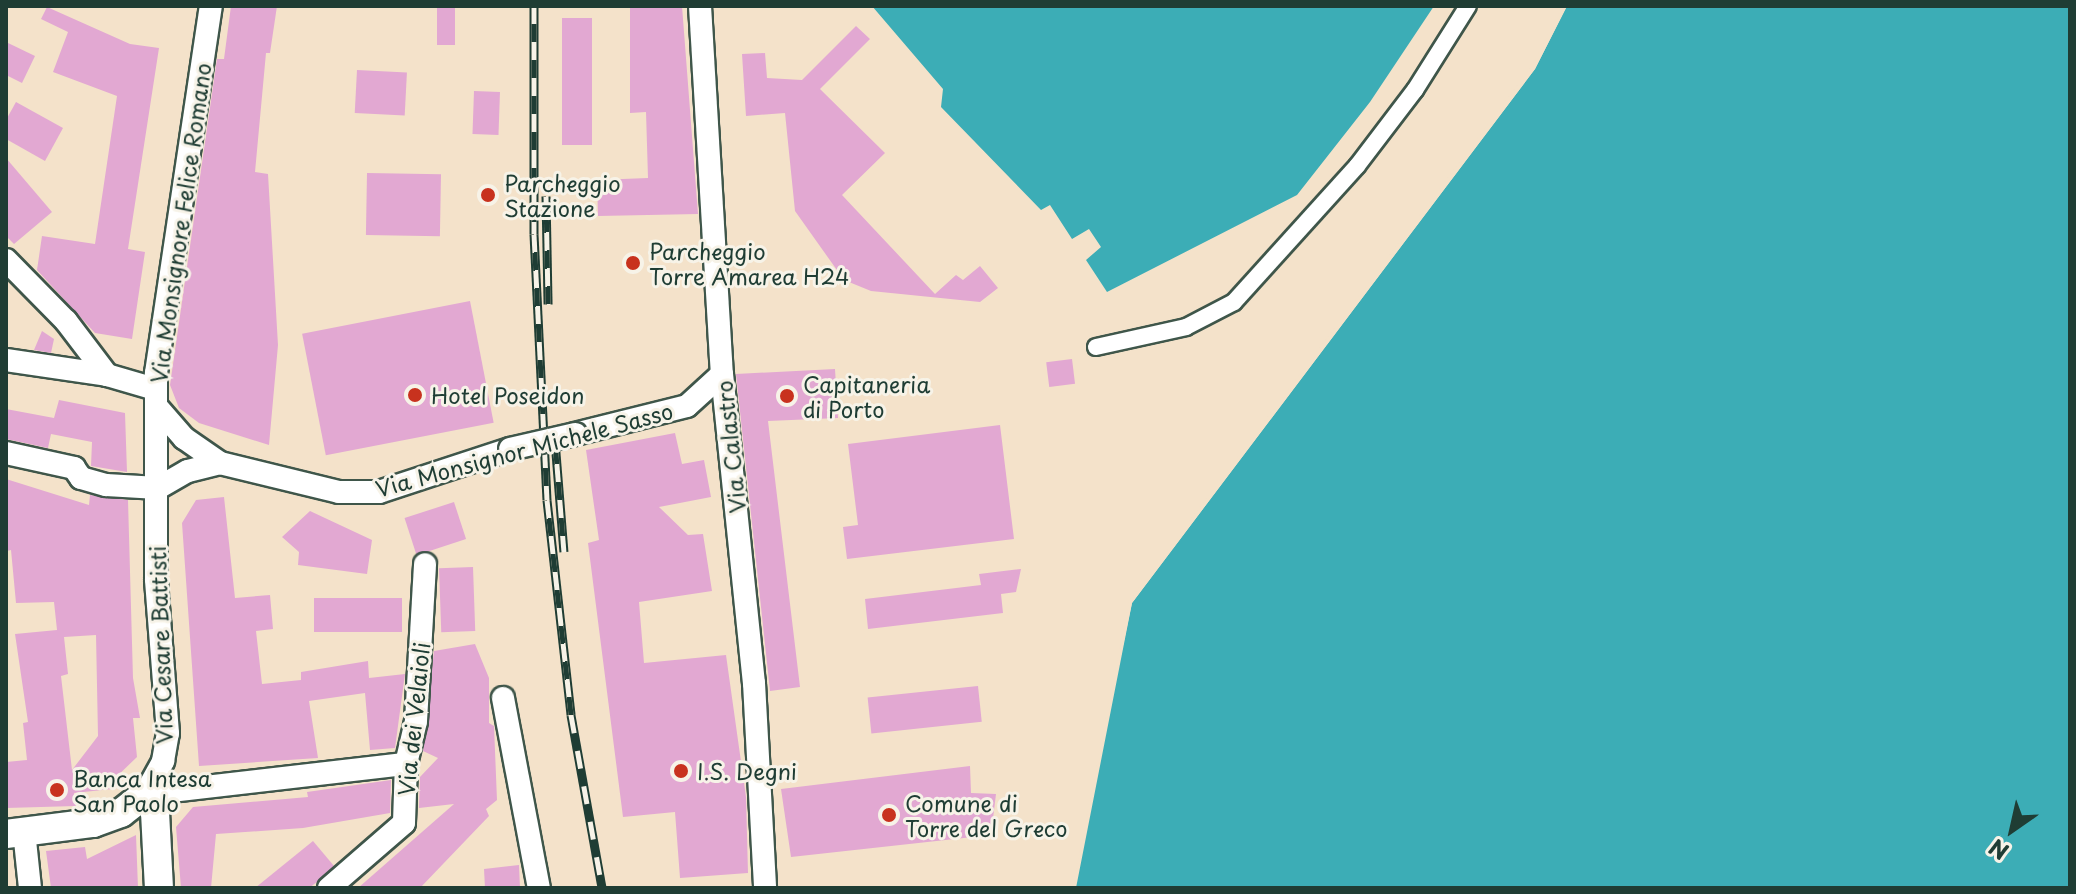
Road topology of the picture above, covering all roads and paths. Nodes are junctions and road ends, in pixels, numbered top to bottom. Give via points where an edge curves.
1 (211, 6) edge
2 (700, 6) edge
3 (1468, 6) edge
4 (6, 260) edge
5 (1096, 347) dead end
6 (6, 360) edge
7 (722, 374) junction
8 (107, 375) junction
9 (156, 398) junction
10 (687, 406) junction
11 (728, 436) junction
12 (6, 453) edge
13 (220, 463) junction
14 (158, 488) junction
15 (425, 564) dead end
16 (503, 698) dead end
17 (406, 764) junction
18 (145, 794) junction
19 (15, 832) edge
20 (30, 888) edge
21 (159, 888) edge
22 (329, 888) edge
23 (539, 888) edge
24 (765, 888) edge

1 - 9 street, Via Monsignore Felice Romano
2 - 7 street, Via Calastro
3 - 5 street via 1374,144 1234,302 1186,327
4 - 8 street via 66,321
6 - 8 street
7 - 10 street, Via Monsignor Michele Sasso
7 - 11 street, Via Calastro
8 - 9 street
9 - 13 street, Via Monsignor Michele Sasso via 184,438
9 - 14 street, Via Monsignore Felice Romano
10 - 11 street, Via Monsignor Michele Sasso via 704,412
10 - 13 street, Via Monsignor Michele Sasso, bridge via 510,449 379,492 339,492
11 - 24 street, Via Calastro via 754,683
12 - 14 street via 74,468 81,478 106,485
13 - 14 street via 188,471
14 - 18 street, Via Cesare Battisti via 156,579 168,733 163,761
15 - 17 street, Via dei Velaioli via 416,721
16 - 23 street
17 - 18 street
17 - 22 street, Via dei Velaioli via 404,823
18 - 19 street, Via Cesare Battisti via 121,813 93,823
18 - 21 street via 155,812
19 - 20 street

